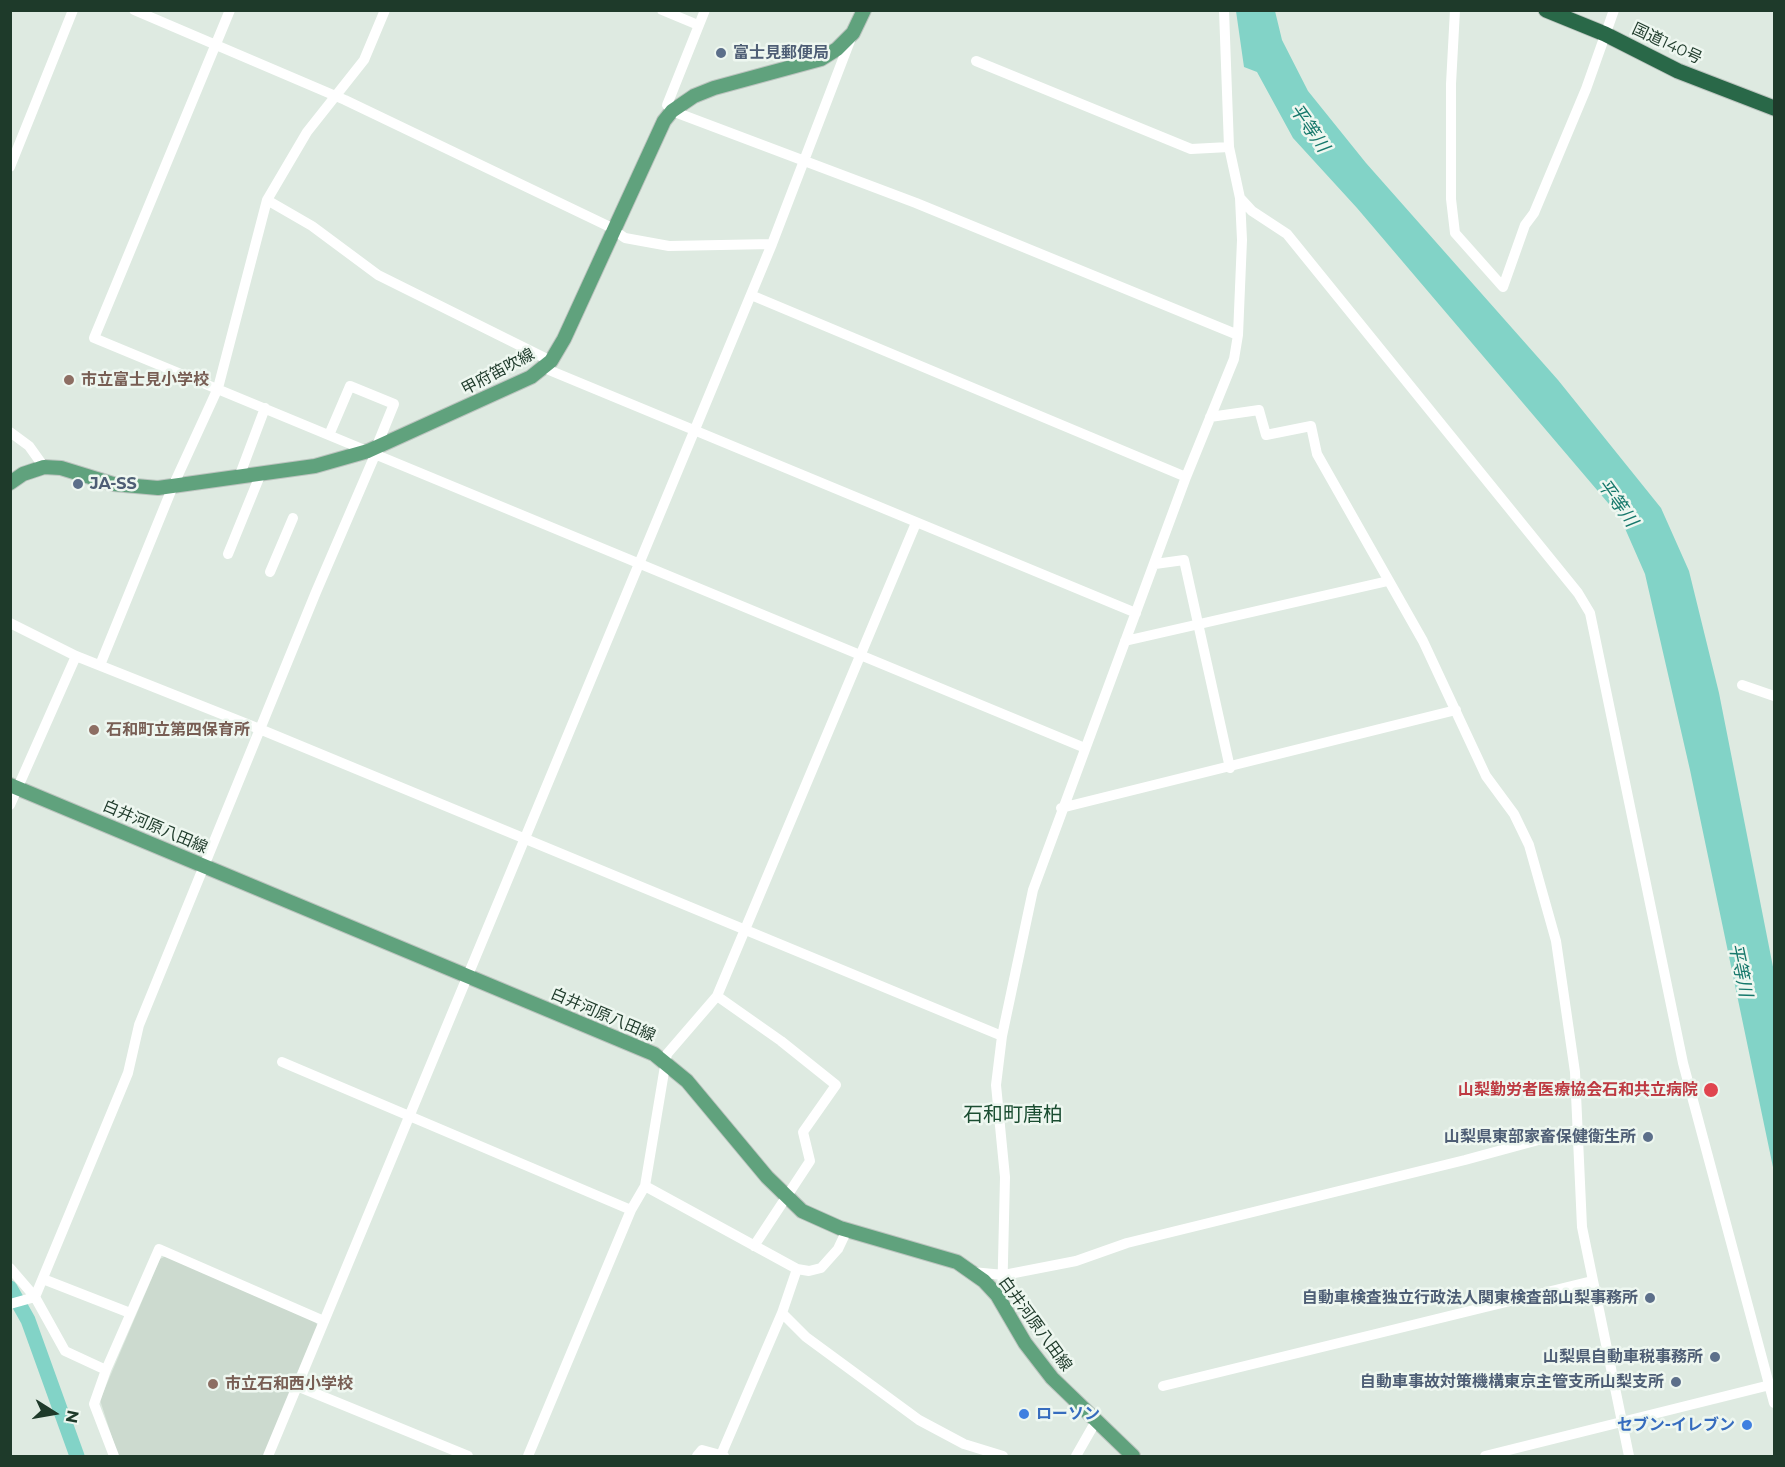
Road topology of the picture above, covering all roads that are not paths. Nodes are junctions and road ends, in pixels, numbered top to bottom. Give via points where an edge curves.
1 (73, 10) edge
2 (134, 10) edge
3 (230, 10) edge
4 (385, 10) edge
5 (662, 10) edge
6 (705, 10) edge
7 (864, 10) edge
8 (1224, 10) edge
9 (1455, 10) edge
10 (1546, 10) edge
11 (1614, 10) edge
12 (698, 25) junction
13 (853, 33) junction
14 (1605, 34) junction
15 (215, 46) junction
16 (976, 62) dead end
17 (335, 97) junction
18 (1774, 108) edge
19 (672, 111) junction
20 (1229, 147) junction
21 (802, 162) junction
22 (10, 167) edge
23 (1240, 198) junction
24 (267, 200) junction
25 (614, 232) junction
26 (772, 244) junction
27 (751, 296) junction
28 (1238, 335) junction
29 (547, 364) junction
30 (218, 388) junction
31 (265, 408) junction
32 (1210, 417) junction
33 (693, 430) junction
34 (10, 432) edge
35 (329, 435) junction
36 (373, 451) junction
37 (44, 467) junction
38 (261, 473) junction
39 (239, 477) junction
40 (1186, 477) junction
41 (10, 483) edge
42 (173, 486) junction
43 (293, 518) dead end
44 (916, 523) junction
45 (228, 554) dead end
46 (639, 563) junction
47 (1155, 564) junction
48 (270, 572) dead end
49 (1388, 581) junction
50 (1136, 613) junction
51 (10, 623) edge
52 (1197, 625) junction
53 (1125, 641) junction
54 (76, 656) junction
55 (859, 656) junction
56 (100, 665) junction
57 (1742, 685) dead end
58 (1774, 696) edge
59 (1456, 710) junction
60 (262, 730) junction
61 (1084, 748) junction
62 (1230, 768) junction
63 (14, 787) edge
64 (10, 805) edge
65 (1061, 808) junction
66 (526, 839) junction
67 (204, 865) junction
68 (746, 929) junction
69 (469, 975) junction
70 (717, 996) junction
71 (1002, 1036) junction
72 (282, 1062) dead end
73 (666, 1063) junction
74 (410, 1117) junction
75 (1579, 1129) junction
76 (645, 1186) junction
77 (786, 1197) junction
78 (631, 1210) junction
79 (847, 1230) junction
80 (754, 1246) junction
81 (10, 1268) edge
82 (797, 1269) junction
83 (972, 1272) junction
84 (1004, 1275) junction
85 (43, 1279) junction
86 (1592, 1281) junction
87 (31, 1298) junction
88 (1002, 1303) junction
89 (10, 1304) edge
90 (130, 1313) junction
91 (782, 1313) junction
92 (324, 1321) junction
93 (106, 1370) junction
94 (1772, 1385) edge
95 (297, 1386) junction
96 (1163, 1386) dead end
97 (1774, 1403) edge
98 (1096, 1421) junction
99 (1621, 1423) junction
100 (114, 1456) edge
101 (268, 1456) edge
102 (468, 1456) edge
103 (528, 1456) edge
104 (697, 1456) edge
105 (722, 1456) edge
106 (1003, 1456) edge
107 (1076, 1456) edge
108 (1133, 1456) edge
109 (1485, 1456) edge
110 (1629, 1456) edge

1 - 22 street
2 - 15 street
3 - 15 street
4 - 17 street via 364,60
5 - 12 street
6 - 12 street
7 - 13 main road, 甲府笛吹線
8 - 20 street
9 - 14 street via 1451,199 1455,233 1503,287
10 - 14 highway, 国道140号
11 - 14 street
12 - 19 street via 667,105
13 - 19 main road, 甲府笛吹線 via 821,59 714,88
13 - 21 street
14 - 18 highway, 国道140号 via 1678,71
15 - 17 street
15 - 30 street via 94,338
16 - 20 street via 1191,149
17 - 24 street via 307,132
17 - 25 street
19 - 21 street
19 - 25 main road, 甲府笛吹線 via 663,121
20 - 23 street
21 - 26 street
21 - 28 street via 916,202
23 - 28 street
23 - 94 street via 1252,212 1287,234 1578,593 1590,613 1683,1063
24 - 29 street via 312,226 378,275
24 - 30 street
25 - 26 street via 625,238 669,246
25 - 29 main road, 甲府笛吹線 via 564,339
26 - 27 street
27 - 33 street
27 - 40 street
28 - 32 street via 1234,359
29 - 33 street
29 - 36 main road, 甲府笛吹線 via 508,388
30 - 31 street
30 - 42 street
31 - 35 street
31 - 39 street
32 - 40 street
32 - 49 street via 1259,410 1266,435 1311,426 1317,454
33 - 44 street
33 - 46 street
34 - 37 street via 29,446
35 - 36 street
35 - 36 street via 350,386 394,404
36 - 38 main road, 甲府笛吹線 via 315,466
36 - 46 street
36 - 60 street
37 - 41 main road
37 - 42 main road, 甲府笛吹線 via 61,468 112,484 140,488
38 - 39 main road, 甲府笛吹線
38 - 45 street
39 - 42 main road, 甲府笛吹線
40 - 47 street
42 - 56 street
43 - 48 street
44 - 50 street
44 - 55 street
46 - 55 street
46 - 66 street
47 - 50 street
47 - 52 street via 1184,560
49 - 52 street
49 - 59 street via 1424,641
50 - 53 street
51 - 54 street
52 - 53 street
52 - 62 street
53 - 61 street
54 - 56 street
54 - 63 street
55 - 61 street
55 - 68 street
56 - 60 street
57 - 58 street
59 - 62 street
59 - 75 street via 1486,776 1521,828 1540,884 1556,941
60 - 66 street
60 - 67 street
61 - 65 street
62 - 65 street
63 - 64 street
63 - 67 main road, 白井河原八田線
65 - 71 street via 1032,890
66 - 68 street
66 - 69 street
67 - 69 main road, 白井河原八田線
67 - 85 street via 139,1025 128,1073 101,1143
68 - 70 street
68 - 71 street
69 - 73 main road, 白井河原八田線 via 642,1048
69 - 74 street
70 - 73 street via 667,1054
70 - 77 street via 836,1085 803,1132 810,1161
71 - 84 street via 996,1085 1005,1177
72 - 74 street
73 - 76 street
73 - 77 main road, 白井河原八田線 via 704,1100
74 - 78 street
74 - 92 street
75 - 84 street via 1127,1244 1076,1261
75 - 86 street via 1582,1227
76 - 78 street
76 - 80 street
77 - 79 main road, 白井河原八田線 via 810,1216
77 - 80 street
78 - 103 street
79 - 82 street via 838,1249 821,1268
79 - 83 main road, 白井河原八田線 via 935,1254
80 - 82 street
81 - 87 street
82 - 91 street
83 - 84 street
83 - 88 main road, 白井河原八田線
84 - 88 street
85 - 87 street
85 - 90 street
86 - 96 street
86 - 99 street
87 - 89 street
87 - 93 street via 65,1351
88 - 98 main road, 白井河原八田線 via 1041,1365
90 - 92 street via 159,1250
90 - 93 street
91 - 105 street
91 - 106 street via 806,1337 919,1420 964,1443
92 - 95 street
93 - 100 street via 94,1404
94 - 97 street
94 - 99 street
95 - 101 street
95 - 102 street
98 - 107 street
98 - 108 main road, 白井河原八田線
99 - 109 street
99 - 110 street
104 - 105 street via 702,1450

